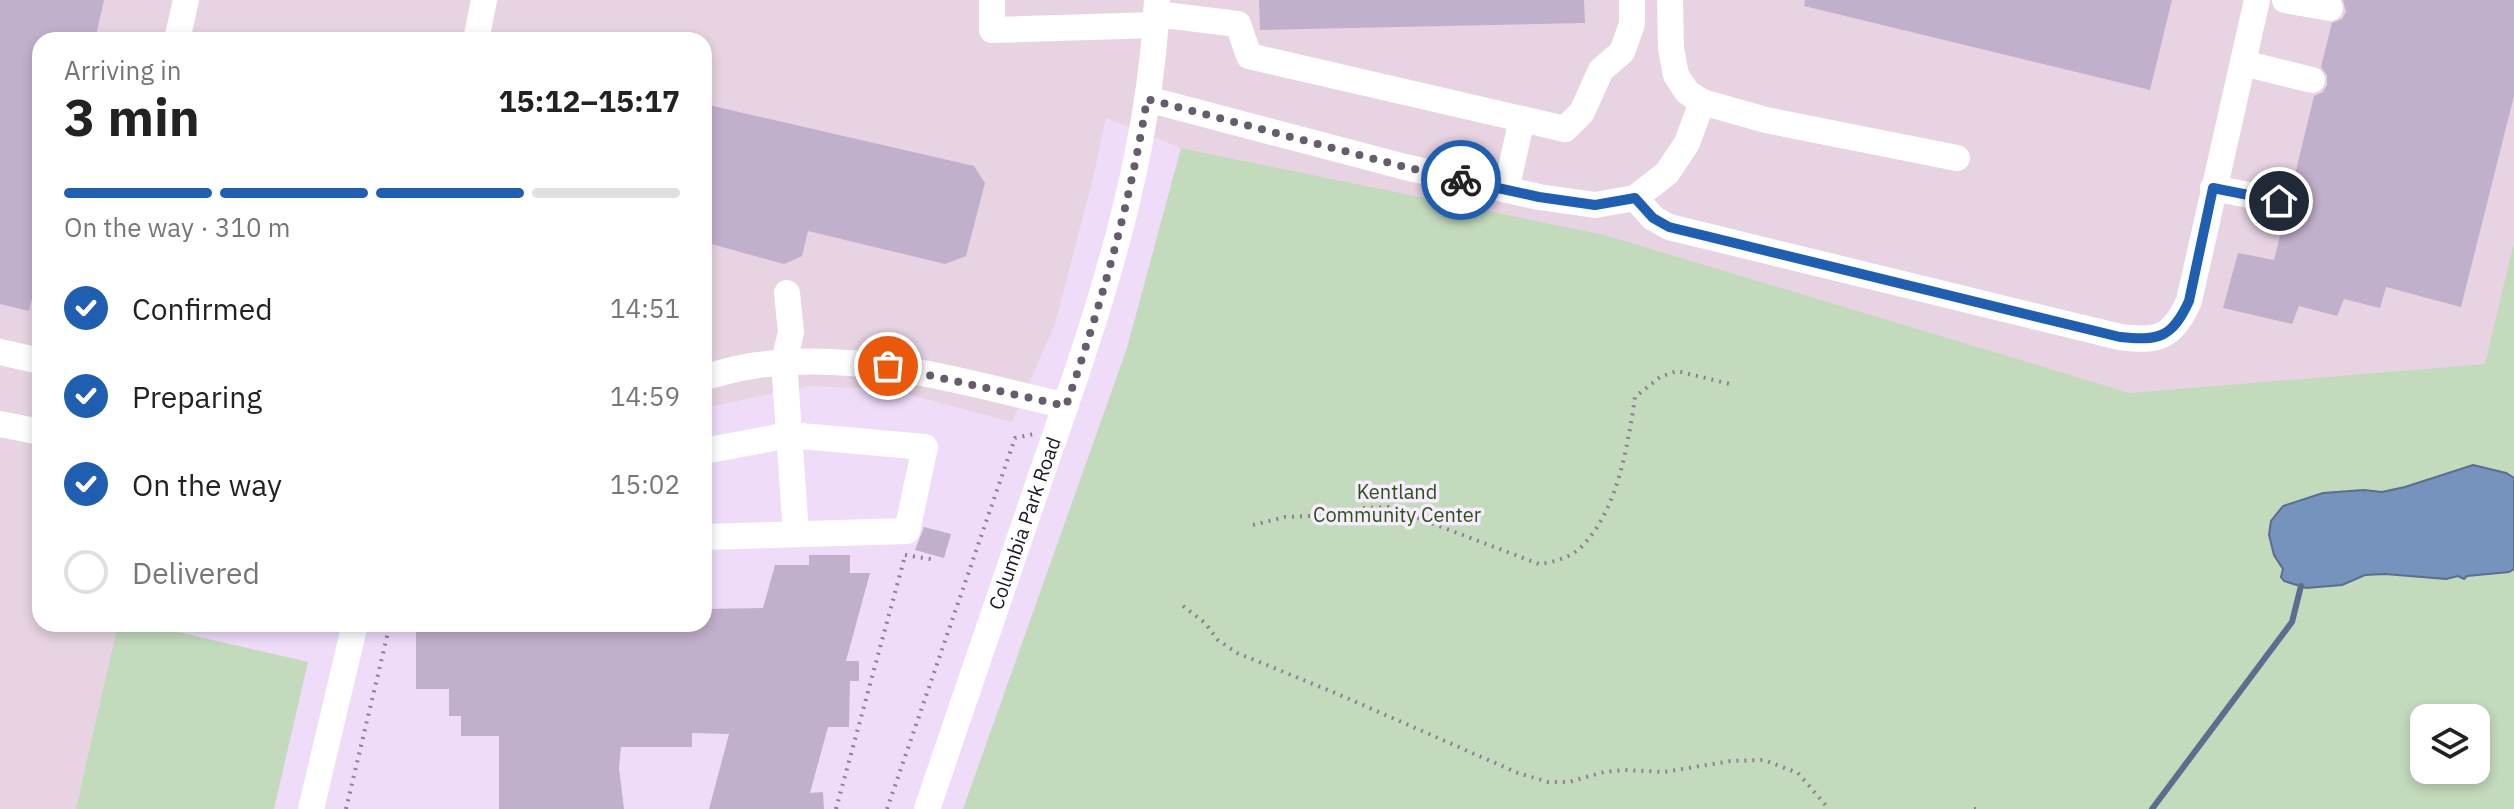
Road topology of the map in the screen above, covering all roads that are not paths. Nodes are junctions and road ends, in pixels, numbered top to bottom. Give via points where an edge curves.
1 (186, 0) edge
2 (484, 0) edge
3 (992, 0) edge
4 (1632, 0) edge
5 (1670, 0) edge
6 (2257, 0) edge
7 (2285, 0) edge
8 (2330, 8) dead end
9 (1239, 12) edge
10 (1156, 13) edge
11 (179, 32) edge
12 (478, 32) edge
13 (2243, 63) junction
14 (2312, 80) dead end
15 (1147, 99) junction
16 (1702, 102) junction
17 (1522, 119) junction
18 (1957, 158) dead end
19 (2213, 188) junction
20 (1506, 190) junction
21 (1635, 198) junction
22 (2279, 201) dead end
23 (787, 293) dead end
24 (0, 352) edge
25 (32, 359) edge
26 (784, 362) junction
27 (712, 375) edge
28 (1066, 406) junction
29 (0, 424) edge
30 (32, 430) edge
31 (789, 435) junction
32 (712, 449) edge
33 (796, 533) junction
34 (712, 537) edge
35 (353, 632) edge
36 (311, 809) edge
37 (927, 809) edge

1 - 11 street
2 - 12 street
3 - 10 street via 992,30
4 - 17 street via 1632,24 1622,52 1601,70 1582,112 1565,129
5 - 16 street via 1676,75
6 - 13 street
7 - 8 street
9 - 10 street
9 - 17 street via 1249,56
10 - 15 street, Columbia Park Road
13 - 14 street
13 - 19 street
15 - 20 street
15 - 28 street, Columbia Park Road via 1114,257
16 - 18 street
16 - 21 street via 1687,143 1667,173
17 - 20 street
19 - 21 street via 2183,314 2168,333 2142,339 1669,227
19 - 22 street
20 - 21 street via 1595,205
23 - 26 street via 791,332
24 - 25 street
26 - 27 street
26 - 28 street via 888,366
26 - 31 street
28 - 37 street, Columbia Park Road
29 - 30 street
31 - 32 street
31 - 33 street
31 - 33 street via 925,447 907,531
33 - 34 street
35 - 36 street

